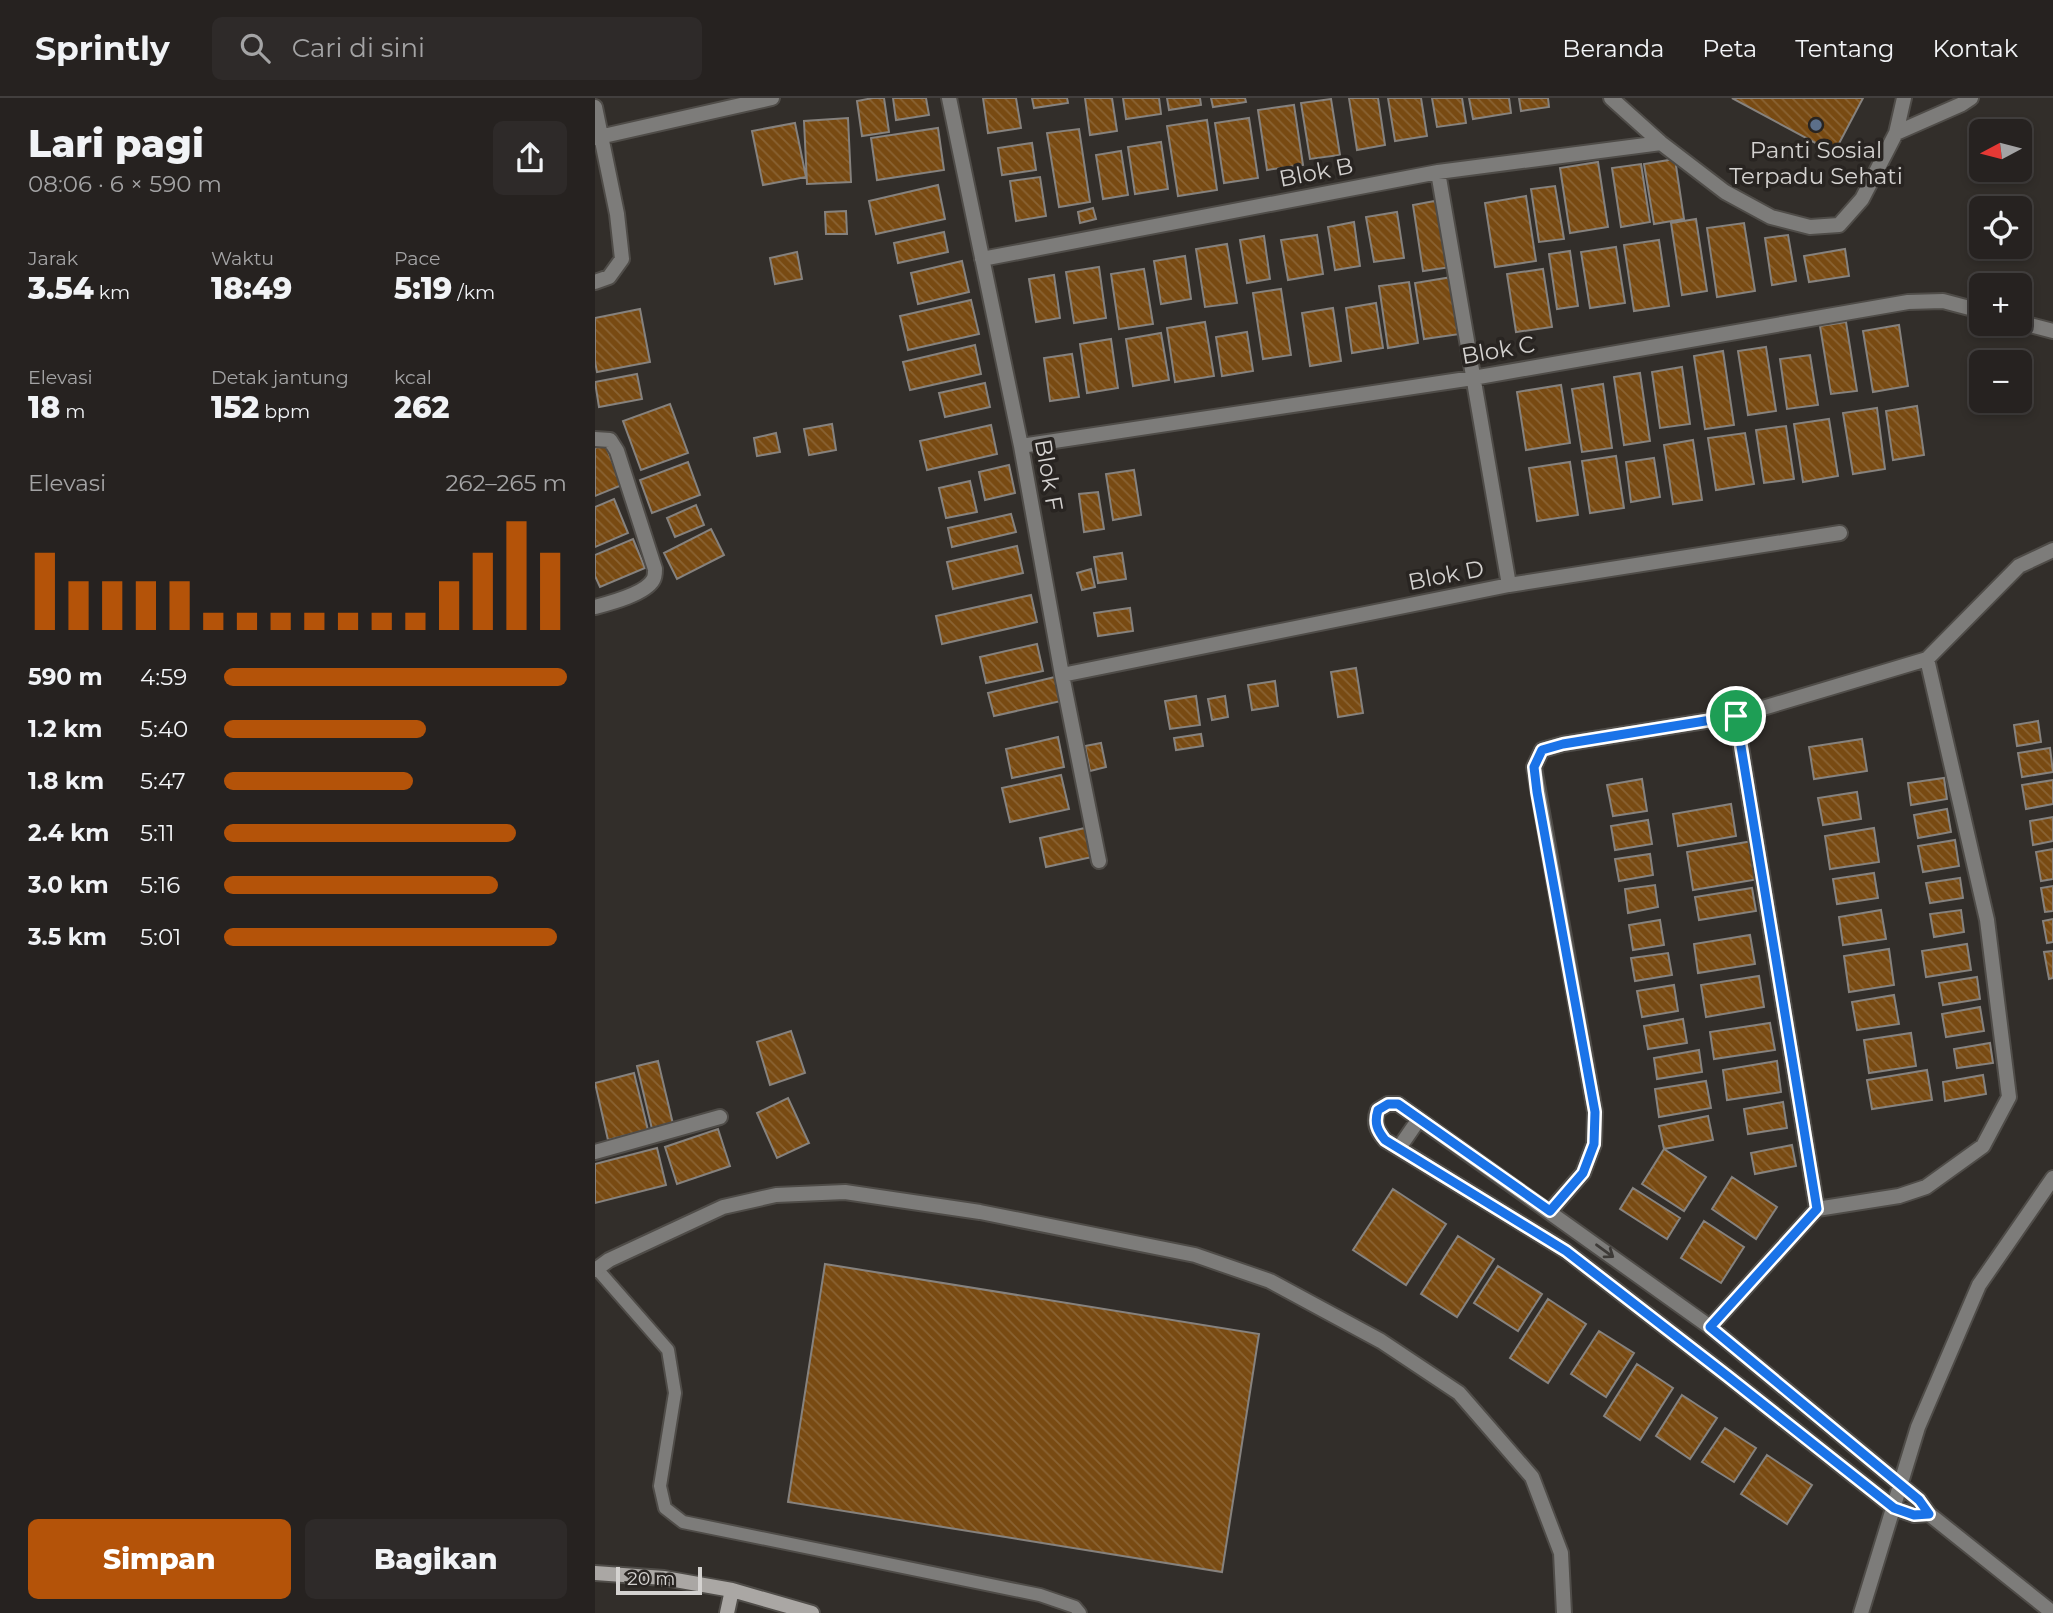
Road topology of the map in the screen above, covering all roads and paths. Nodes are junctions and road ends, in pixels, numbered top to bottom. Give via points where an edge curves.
1 (772, 98) edge
2 (949, 98) edge
3 (1611, 98) edge
4 (1904, 98) edge
5 (1971, 98) edge
6 (595, 107) edge
7 (1896, 133) junction
8 (598, 137) edge
9 (1661, 143) junction
10 (1438, 172) junction
11 (982, 258) junction
12 (595, 282) edge
13 (1969, 308) edge
14 (2032, 325) edge
15 (2053, 331) edge
16 (1473, 378) junction
17 (595, 439) edge
18 (1021, 446) junction
19 (1840, 533) dead end
20 (2053, 550) edge
21 (1509, 586) junction
22 (595, 607) edge
23 (1927, 659) junction
24 (1062, 676) junction
25 (1736, 716) junction
26 (1098, 861) dead end
27 (720, 1117) dead end
28 (1419, 1119) junction
29 (1399, 1148) junction
30 (595, 1152) edge
31 (2053, 1178) edge
32 (1817, 1209) junction
33 (1550, 1211) junction
34 (596, 1270) edge
35 (1710, 1327) junction
36 (1900, 1485) junction
37 (1894, 1508) junction
38 (1929, 1514) junction
39 (595, 1573) edge
40 (732, 1590) junction
41 (727, 1613) edge
42 (811, 1613) edge
43 (1080, 1613) edge
44 (1564, 1613) edge
45 (1861, 1613) edge
46 (2053, 1613) edge

1 - 8 street
2 - 11 street, Blok F
3 - 9 street
4 - 7 street
5 - 7 street
6 - 8 street
7 - 9 street via 1863,200 1839,225 1810,227 1771,217 1725,192
8 - 12 street via 617,214 622,259 609,277
9 - 10 street, Blok B
10 - 11 street, Blok B
10 - 16 street
11 - 18 street, Blok F
13 - 16 street, Blok C via 1943,301 1907,302
14 - 15 street
16 - 18 street, Blok C
16 - 21 street
17 - 22 street via 610,440 617,451 655,569 653,580 644,589
18 - 24 street, Blok F
19 - 21 street, Blok D
20 - 23 street via 2019,566
21 - 24 street, Blok D
23 - 25 street
23 - 32 street via 1987,920 2008,1097 1983,1146 1926,1187
24 - 26 street, Blok F
25 - 32 street
25 - 33 street via 1563,744 1542,750 1534,767 1595,1112 1594,1144 1583,1173
27 - 30 street
28 - 29 street
28 - 29 street via 1398,1104 1378,1110 1378,1131
28 - 33 street
29 - 37 street via 1566,1251
31 - 36 street via 1979,1285 1918,1427
32 - 35 street
33 -> 35 street
34 - 43 lane via 668,1350 675,1393 660,1486 665,1508 683,1522 1040,1595
34 - 44 street via 723,1207 776,1195 845,1192 981,1212 1195,1255 1270,1281 1381,1341 1459,1393 1532,1477 1561,1553
35 - 36 street
36 - 37 street
36 - 38 street
37 - 38 street via 1914,1515
37 - 45 street
38 - 46 street
39 - 40 street via 664,1578
40 - 41 street
40 - 42 street

